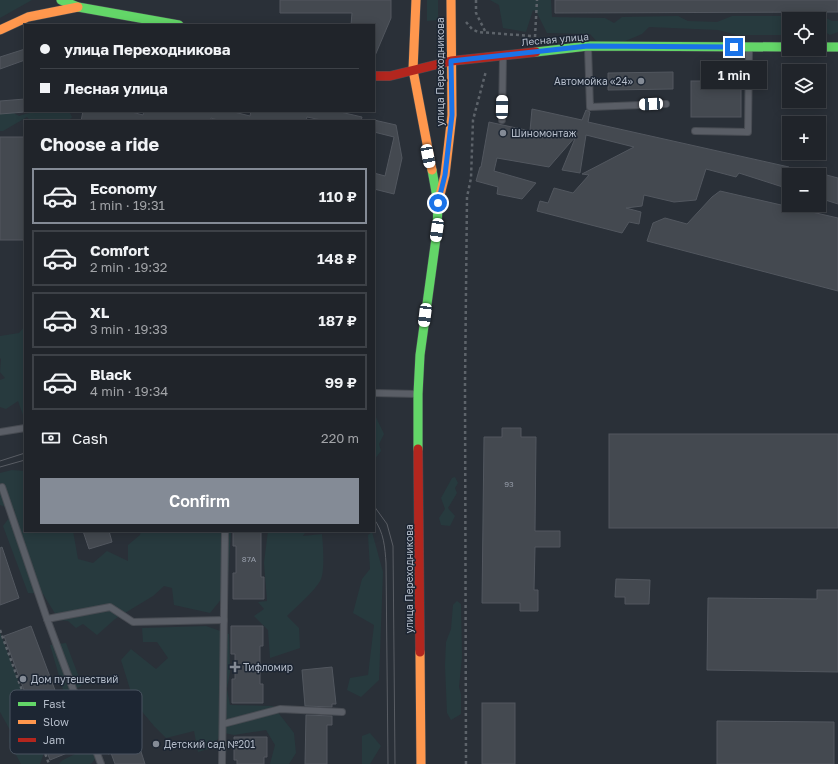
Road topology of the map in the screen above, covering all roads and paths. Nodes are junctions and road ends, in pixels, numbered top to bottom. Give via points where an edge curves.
1 (60, 0) edge
2 (416, 0) edge
3 (451, 0) edge
4 (476, 0) edge
5 (537, 0) edge
6 (78, 7) junction
7 (174, 24) edge
8 (0, 30) edge
9 (486, 33) dead end
10 (535, 37) dead end
11 (588, 46) junction
12 (749, 47) junction
13 (782, 47) edge
14 (826, 47) edge
15 (838, 47) edge
16 (503, 55) junction
17 (451, 61) junction
18 (487, 66) dead end
19 (413, 70) junction
20 (375, 76) edge
21 (666, 104) dead end
22 (502, 120) dead end
23 (695, 130) dead end
24 (438, 203) junction
25 (375, 394) edge
26 (418, 394) junction
27 (24, 428) edge
28 (0, 432) edge
29 (2, 487) dead end
30 (225, 532) edge
31 (47, 619) junction
32 (224, 620) junction
33 (0, 630) edge
34 (22, 690) edge
35 (73, 690) edge
36 (342, 712) dead end
37 (222, 724) junction
38 (45, 754) edge
39 (97, 754) edge
40 (49, 764) edge
41 (101, 764) edge
42 (222, 764) edge
43 (421, 764) edge
44 (466, 764) edge

1 - 6 main road
2 - 19 main road, улица Переходникова
3 - 17 main road, улица Переходникова
4 - 9 path via 476,13
5 - 10 path
6 - 7 main road
6 - 8 main road via 39,13
11 - 12 main road, Лесная улица
11 - 16 main road, Лесная улица
11 - 21 lane via 590,107
12 - 13 main road, Лесная улица
12 - 23 lane via 748,132
14 - 15 main road
16 - 17 main road, Лесная улица
16 - 22 lane
17 - 19 main road, Лесная улица
17 - 24 main road, улица Переходникова via 452,115 445,175
18 - 44 path via 473,120 471,178 467,197
19 - 20 main road, Лесная улица via 390,76
19 - 24 main road, улица Переходникова
24 - 26 main road, улица Переходникова
25 - 26 lane
26 - 43 main road, улица Переходникова
27 - 28 lane
29 - 31 lane
30 - 32 lane
31 - 32 lane via 110,607 133,622
31 - 35 lane
32 - 37 lane
33 - 34 path
36 - 37 lane via 280,709
37 - 42 lane
38 - 40 path
39 - 41 lane

